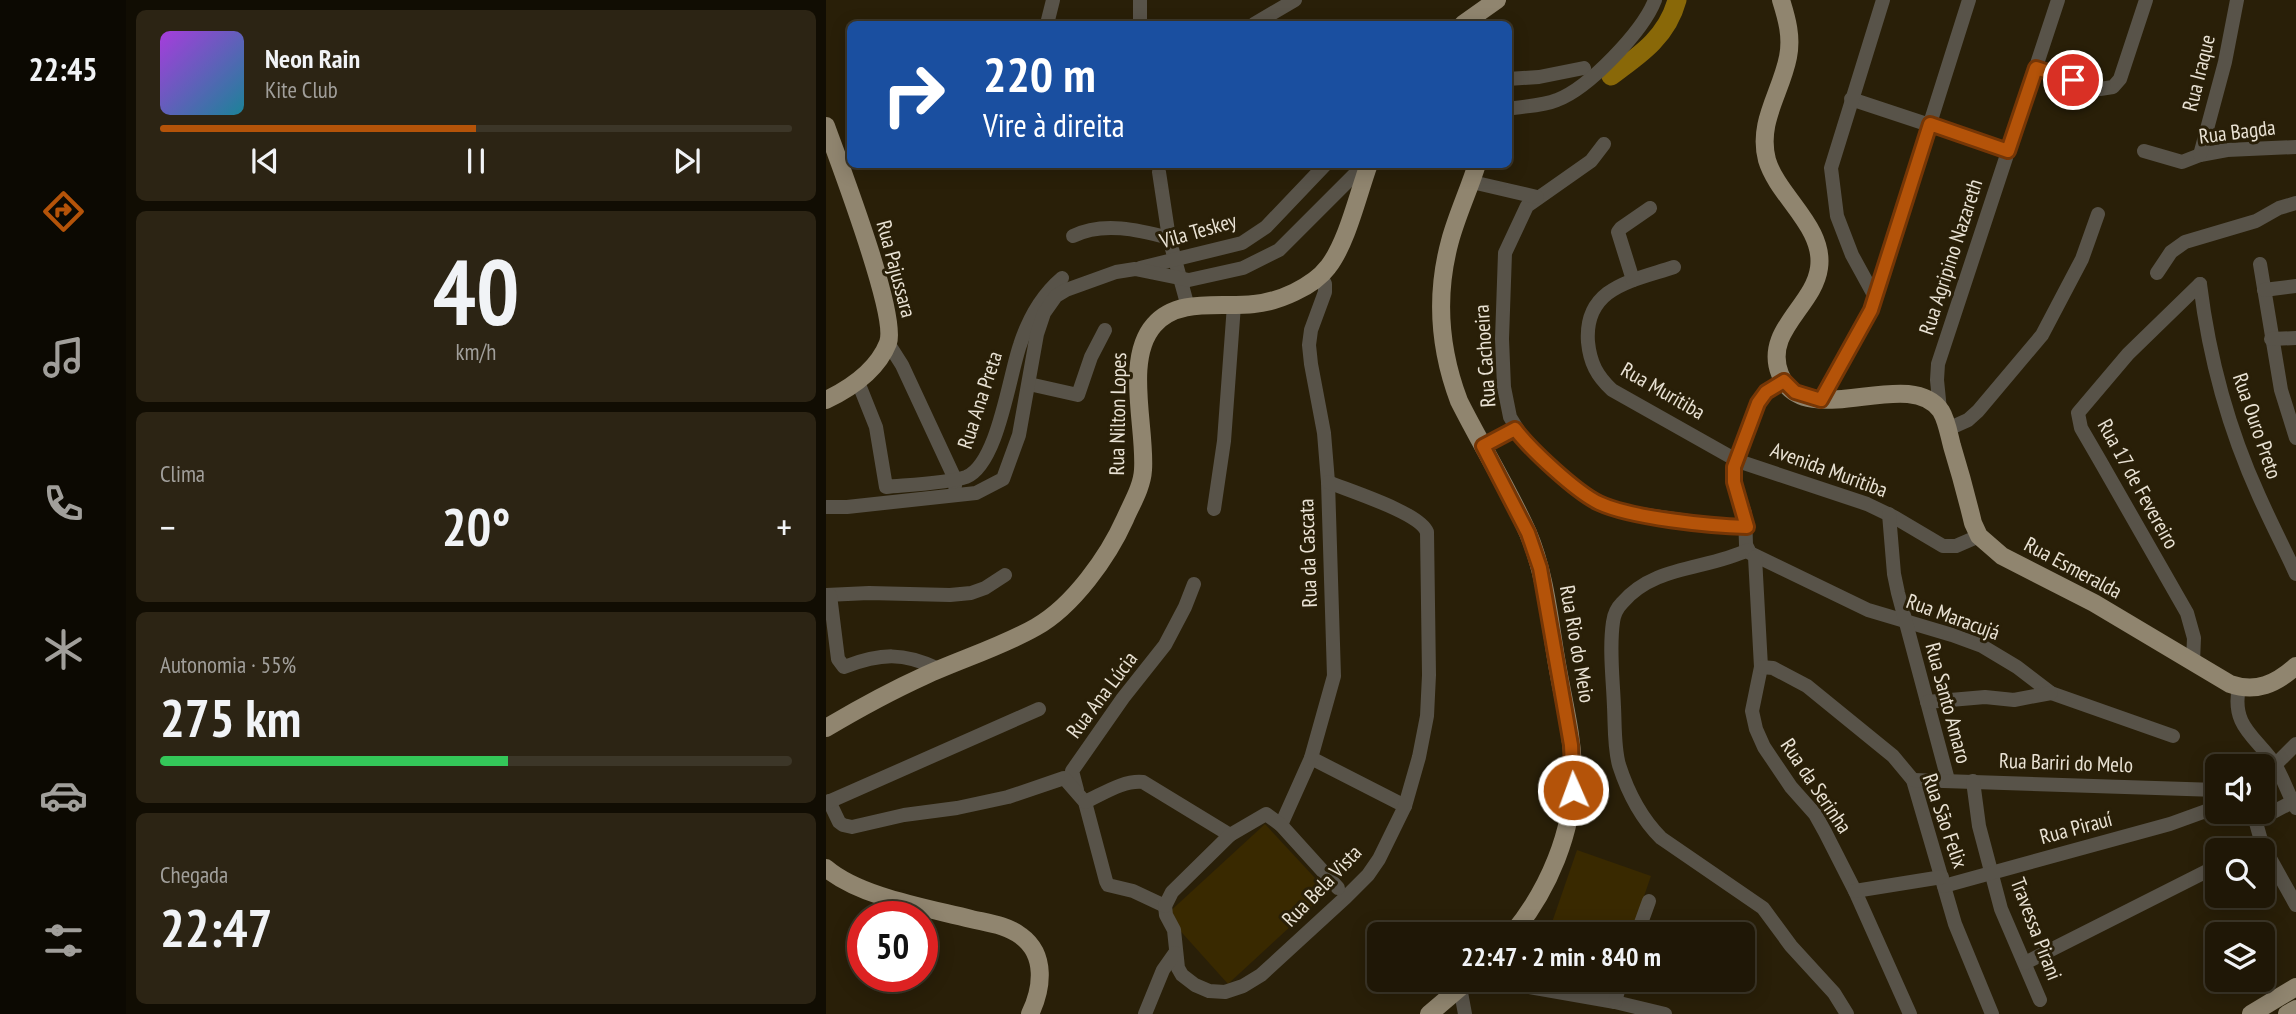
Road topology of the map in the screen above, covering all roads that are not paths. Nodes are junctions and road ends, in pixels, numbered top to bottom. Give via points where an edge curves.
1 (1053, 0) edge
2 (1140, 0) edge
3 (1295, 0) edge
4 (1497, 0) edge
5 (1655, 0) edge
6 (1781, 0) edge
7 (1883, 0) edge
8 (1969, 0) edge
9 (2059, 0) edge
10 (2146, 0) edge
11 (2237, 0) edge
12 (1048, 21) edge
13 (1140, 21) edge
14 (1259, 21) edge
15 (1467, 21) edge
16 (1584, 68) dead end
17 (2036, 68) junction
18 (1512, 79) edge
19 (1851, 99) junction
20 (1512, 108) edge
21 (1930, 124) junction
22 (826, 126) edge
23 (1604, 144) dead end
24 (2296, 147) edge
25 (2008, 151) junction
26 (2144, 151) dead end
27 (2200, 155) junction
28 (1322, 168) edge
29 (1363, 168) edge
30 (1366, 168) edge
31 (1476, 168) edge
32 (1159, 172) dead end
33 (1472, 182) junction
34 (1537, 197) junction
35 (2296, 203) edge
36 (1650, 208) dead end
37 (2098, 214) dead end
38 (1073, 236) dead end
39 (1170, 239) junction
40 (1175, 261) junction
41 (2260, 264) dead end
42 (1674, 267) dead end
43 (1135, 269) junction
44 (2157, 273) dead end
45 (1321, 276) junction
46 (1062, 278) dead end
47 (1181, 280) junction
48 (1633, 280) junction
49 (2200, 284) joint
50 (2296, 286) edge
51 (2264, 290) junction
52 (1875, 298) junction
53 (1234, 305) junction
54 (1188, 307) junction
55 (1105, 330) dead end
56 (2296, 338) edge
57 (2271, 339) junction
58 (888, 343) junction
59 (1784, 381) junction
60 (858, 382) junction
61 (1029, 384) junction
62 (826, 400) edge
63 (1821, 400) junction
64 (1940, 410) junction
65 (1515, 429) junction
66 (1948, 429) junction
67 (2296, 439) edge
68 (1483, 446) junction
69 (1738, 461) junction
70 (955, 479) junction
71 (1328, 482) junction
72 (956, 494) junction
73 (826, 507) edge
74 (1214, 509) dead end
75 (1889, 514) junction
76 (1747, 527) junction
77 (1979, 536) junction
78 (1751, 554) junction
79 (2296, 574) edge
80 (1005, 575) dead end
81 (1194, 584) dead end
82 (828, 595) edge
83 (1904, 621) junction
84 (2193, 662) junction
85 (2296, 666) edge
86 (1761, 667) junction
87 (939, 669) junction
88 (2239, 687) junction
89 (2051, 693) junction
90 (1927, 702) junction
91 (1039, 709) dead end
92 (826, 728) edge
93 (2173, 736) dead end
94 (2296, 744) edge
95 (2267, 754) edge
96 (1311, 758) junction
97 (2275, 764) joint
98 (1913, 780) junction
99 (1948, 780) junction
100 (1973, 781) junction
101 (2205, 790) edge
102 (1082, 799) junction
103 (828, 802) edge
104 (2295, 803) edge
105 (1405, 806) junction
106 (2275, 810) edge
107 (2205, 811) edge
108 (1281, 825) junction
109 (1230, 835) junction
110 (826, 868) edge
111 (2205, 872) edge
112 (1993, 873) junction
113 (2275, 875) edge
114 (1943, 882) junction
115 (1338, 888) dead end
116 (1855, 891) junction
117 (1649, 901) dead end
118 (2296, 905) edge
119 (1165, 906) junction
120 (1521, 922) edge
121 (1641, 922) edge
122 (1175, 953) junction
123 (2025, 963) junction
124 (2296, 987) edge
125 (1455, 992) edge
126 (1465, 992) edge
127 (1557, 992) edge
128 (1618, 992) edge
129 (2040, 1000) dead end
130 (1615, 1002) junction
131 (2296, 1009) edge
132 (1030, 1014) edge
133 (1145, 1014) edge
134 (1429, 1014) edge
135 (1465, 1014) edge
136 (1665, 1014) edge
137 (1847, 1014) edge
138 (1910, 1014) edge
139 (1992, 1014) edge
140 (2251, 1014) edge
141 (2287, 1014) edge

1 - 12 street
2 - 13 street
3 - 14 street
4 - 15 main road
5 - 20 street via 1639,28 1589,80 1557,100
6 - 59 main road via 1789,49 1767,118 1765,144 1772,173 1807,225 1820,254 1817,279 1780,337 1778,364
7 - 19 street
8 - 21 street
9 - 17 street, Rua Agripino Nazareth
10 - 17 street via 2120,79 2113,87 2100,89
11 - 27 street, Rua Iraque
16 - 18 street
17 - 25 street, Rua Agripino Nazareth
19 - 21 street
19 - 52 street via 1834,156 1832,184 1844,236
21 - 25 street
21 - 52 street
22 - 58 main road, Rua Pajussara via 887,311
23 - 34 street, Rua Cachoeira via 1591,161
24 - 27 street, Rua Bagda
25 - 64 street, Rua Agripino Nazareth via 1938,364
26 - 27 street, Rua Bagda via 2182,162
28 - 40 street, Vila Teskey via 1257,234 1242,243
29 - 47 street via 1279,250 1220,275
30 - 45 main road via 1340,246
31 - 33 main road, Rua Rio do Meio
32 - 39 street
33 - 34 street
33 - 68 main road, Rua Rio do Meio via 1448,253 1440,318 1452,383
34 - 65 street, Rua Cachoeira via 1527,206 1509,242 1503,266 1504,387
35 - 44 street via 2185,242 2171,252
36 - 48 street via 1618,232
37 - 66 street via 2082,259 2042,335 1978,411
38 - 39 street via 1085,230 1127,229
39 - 40 street
40 - 43 street, Vila Teskey
40 - 47 street
41 - 51 street
42 - 48 street, Rua Muritiba
43 - 47 street
43 - 61 street, Vila Teskey via 1056,296 1037,334
45 - 53 main road, Rua Nilton Lopes via 1268,301
45 - 71 street, Rua da Cascata via 1325,292 1309,345
46 - 70 street, Rua Ana Preta via 1034,312 985,459 967,477
47 - 54 street
48 - 69 street, Rua Muritiba via 1606,293 1591,310 1588,338 1593,367 1612,390
49 - 79 street, Rua Ouro Preto via 2213,364 2239,444
49 - 84 street, Rua 17 de Fevereiro via 2128,354 2078,413 2087,438 2187,613 2194,638
50 - 51 street
51 - 57 street
52 - 63 street
53 - 54 main road, Rua Nilton Lopes
53 - 74 street
54 - 87 main road, Rua Nilton Lopes via 1155,324 1142,345 1142,479 1105,557 1038,626
55 - 61 street via 1078,395
56 - 57 street
57 - 67 street
58 - 60 main road, Rua Pajussara
58 - 70 street
59 - 63 main road via 1795,392
59 - 69 street, Rua da Serinha via 1758,403
60 - 62 main road, Rua Pajussara
60 - 70 street, Rua Ana Preta via 876,427 886,487
61 - 72 street, Vila Teskey via 1019,435 1003,479 976,494
63 - 64 main road via 1900,394 1917,396
64 - 66 main road
65 - 68 street
65 - 76 street, Rua Cachoeira via 1535,452 1597,502 1627,512
66 - 77 main road
68 - 120 main road, Rua Rio do Meio via 1528,533 1540,568 1573,768 1573,790 1557,857
69 - 75 street, Avenida Muritiba
69 - 76 street, Rua da Serinha via 1733,474
70 - 72 street
71 - 96 street, Rua da Cascata via 1334,676
71 - 105 street, Rua Bela Vista via 1410,516 1427,532 1427,716
72 - 73 street, Vila Teskey
75 - 77 street, Avenida Muritiba via 1943,546
75 - 83 street, Rua Santo Amaro
76 - 78 street, Rua da Serinha
77 - 84 main road, Rua Esmeralda via 2002,556 2094,603
78 - 83 street, Rua Maracujá via 1868,610
78 - 86 street, Rua da Serinha
78 - 137 street via 1665,573 1632,594 1616,611 1612,652 1616,752 1635,806 1653,830 1763,908
80 - 82 street via 971,593
81 - 102 street, Rua Ana Lúcia via 1165,645 1072,771
82 - 87 street via 841,666 895,656
83 - 89 street, Rua Maracujá via 1982,646
83 - 90 street, Rua Santo Amaro
84 - 88 main road, Rua Esmeralda
85 - 88 main road via 2267,685
86 - 98 street, Rua São Felix via 1807,685 1893,756
86 - 116 street, Rua da Serinha via 1752,711 1756,729 1777,766 1815,814
87 - 92 main road, Rua Nilton Lopes
88 - 95 street via 2241,722
89 - 90 street via 2014,700 1985,697
89 - 93 street, Rua Maracujá
90 - 99 street, Rua Santo Amaro
91 - 103 street
94 - 97 street
96 - 105 street
96 - 108 street, Rua da Cascata
97 - 104 street
98 - 99 street, Rua Bariri do Melo
98 - 114 street, Rua São Felix
99 - 100 street, Rua Bariri do Melo
100 - 101 street, Rua Bariri do Melo
100 - 112 street, Travessa Pirani via 1979,826
102 - 103 street via 1064,778 1008,797 852,827 839,822
102 - 109 street via 1143,782
102 - 119 street via 1108,885
104 - 106 street
105 - 122 street, Rua Bela Vista via 1368,875 1261,975 1225,992 1209,991 1182,975
107 - 112 street, Rua Pirauí
108 - 109 street via 1266,814
108 - 115 street
109 - 119 street via 1172,891
110 - 132 main road via 856,886 1009,928 1024,937 1037,956 1040,972
111 - 123 street
112 - 114 street, Rua Pirauí
112 - 123 street, Travessa Pirani via 2001,909
113 - 118 street
114 - 116 street, Rua Pirauí
114 - 139 street, Rua São Felix
116 - 138 street, Rua da Serinha
117 - 121 street
119 - 122 street, Rua Bela Vista via 1174,930
122 - 133 street
123 - 129 street, Travessa Pirani
124 - 140 main road
125 - 134 main road
126 - 135 street
127 - 130 street
128 - 130 street
130 - 136 street
131 - 141 main road

